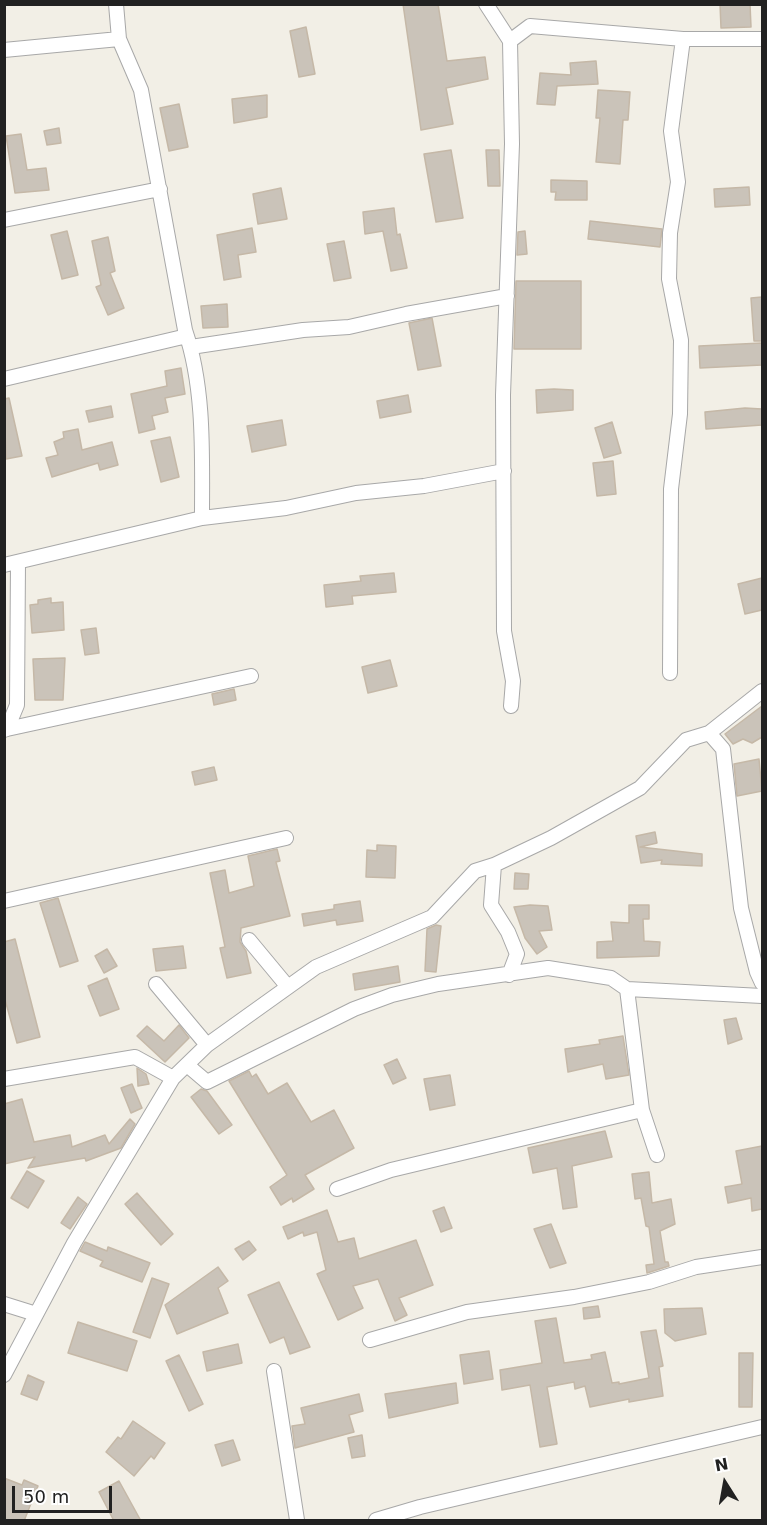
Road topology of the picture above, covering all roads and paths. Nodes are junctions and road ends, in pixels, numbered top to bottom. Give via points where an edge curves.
1 (116, 4) edge
2 (486, 4) edge
3 (119, 39) junction
4 (683, 39) junction
5 (762, 39) edge
6 (510, 41) junction
7 (4, 50) edge
8 (160, 189) junction
9 (4, 220) edge
10 (507, 296) junction
11 (189, 342) junction
12 (4, 379) edge
13 (504, 471) junction
14 (202, 518) junction
15 (11, 564) edge
16 (670, 673) dead end
17 (251, 676) dead end
18 (762, 691) edge
19 (512, 706) dead end
20 (6, 730) edge
21 (709, 733) junction
22 (286, 838) dead end
23 (494, 865) junction
24 (4, 901) edge
25 (249, 940) dead end
26 (509, 975) junction
27 (762, 982) edge
28 (156, 984) dead end
29 (288, 987) junction
30 (627, 989) junction
31 (762, 996) edge
32 (207, 1046) junction
33 (187, 1065) junction
34 (173, 1078) junction
35 (4, 1079) edge
36 (642, 1110) junction
37 (657, 1155) dead end
38 (337, 1189) dead end
39 (762, 1257) edge
40 (4, 1304) edge
41 (36, 1314) junction
42 (370, 1340) dead end
43 (274, 1371) dead end
44 (4, 1375) edge
45 (762, 1427) edge
46 (297, 1521) edge
47 (376, 1521) edge

1 - 3 street
2 - 6 street
3 - 7 street
3 - 8 street via 141,90
4 - 5 street
4 - 6 street via 530,26
4 - 16 street via 671,131 678,182 670,233 669,279 681,340 680,414 671,489
6 - 10 street via 512,144
8 - 9 street
8 - 11 street
10 - 11 street via 349,327
10 - 13 street
11 - 12 street
11 - 14 street via 201,425
13 - 14 street via 424,486 356,493 286,508
13 - 19 street via 504,631 513,681
14 - 15 street
15 - 20 street via 17,705
17 - 20 street
18 - 21 street
21 - 23 street via 686,740 640,788
21 - 27 street via 723,749 741,908
22 - 24 street
23 - 26 street via 491,905 517,954
23 - 29 street via 475,871 432,917 316,967
25 - 29 street
26 - 30 street via 548,968 611,978
26 - 33 street via 438,984 392,995 305,1032 207,1082
28 - 32 street
29 - 32 street
30 - 31 street
30 - 36 street
32 - 33 street
33 - 34 street
34 - 35 street via 135,1057
34 - 41 street
36 - 37 street
36 - 38 street via 391,1170
39 - 42 street via 696,1267 649,1282 574,1297 467,1312
40 - 41 street
41 - 44 street
43 - 46 street
45 - 47 street via 420,1507

